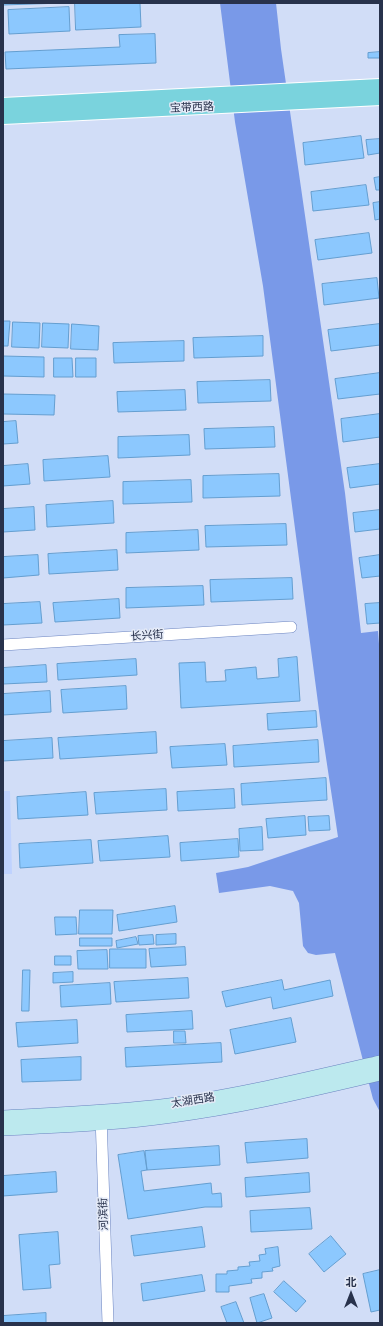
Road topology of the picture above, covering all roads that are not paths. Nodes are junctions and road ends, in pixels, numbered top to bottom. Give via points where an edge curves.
1 (380, 86) edge
2 (294, 97) junction
3 (380, 98) edge
4 (226, 100) junction
5 (3, 105) edge
6 (3, 117) edge
7 (291, 627) dead end
8 (3, 645) edge
9 (380, 1062) edge
10 (364, 1072) junction
11 (380, 1074) edge
12 (3, 1117) edge
13 (101, 1117) junction
14 (3, 1129) edge
15 (108, 1320) edge

1 - 2 main road, 宝带西路
2 - 3 main road, 宝带西路
2 - 4 main road, 宝带西路
4 - 5 main road, 宝带西路
4 - 6 main road, 宝带西路
7 - 8 street, 长兴街
9 - 10 main road, 太湖西路
10 - 11 main road, 太湖西路
10 - 13 main road, 太湖西路
12 - 13 main road, 太湖西路
13 - 14 main road, 太湖西路
13 - 15 street, 河滨街

